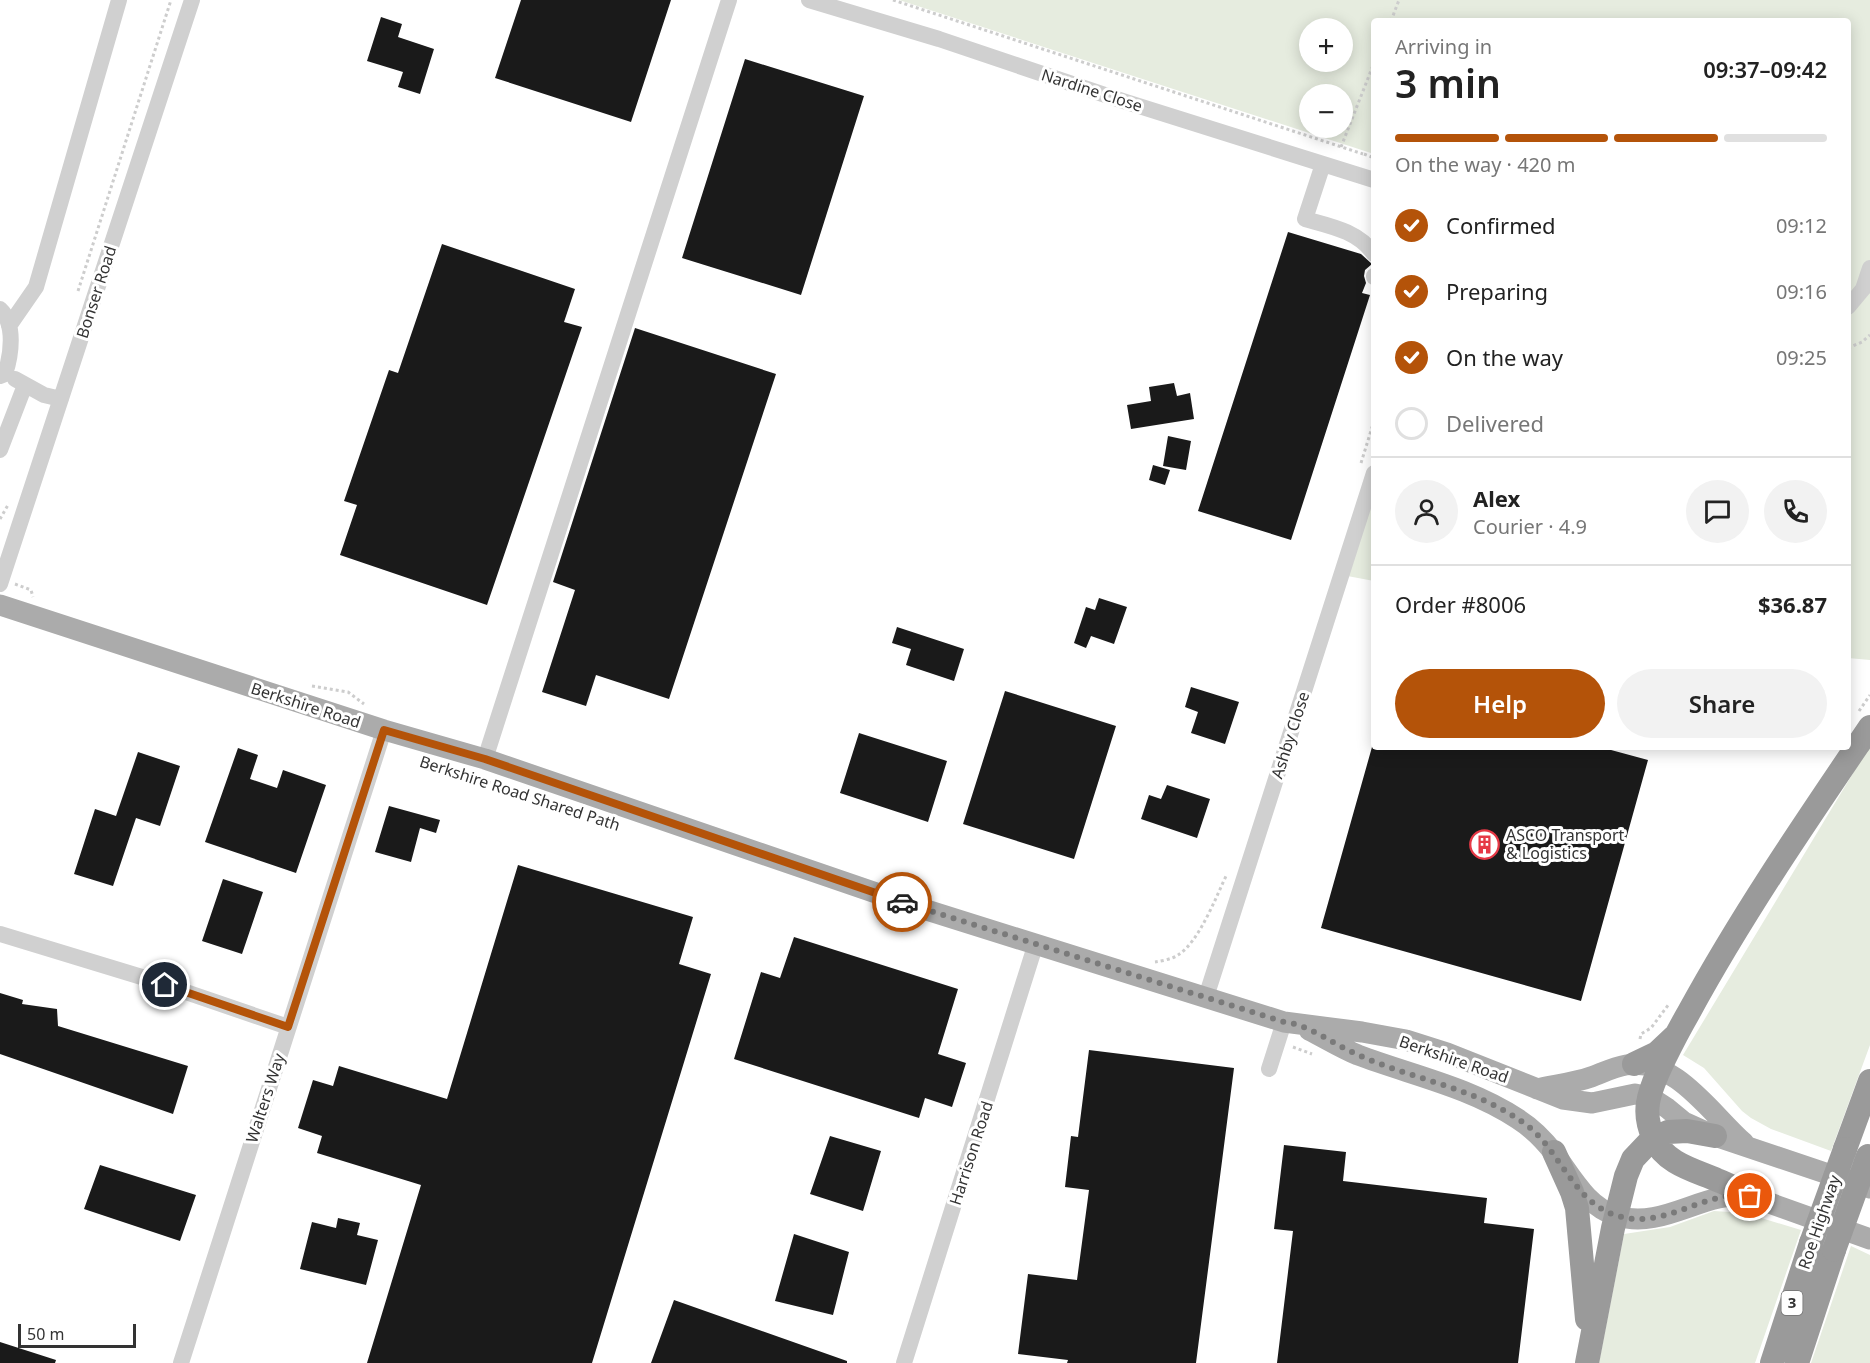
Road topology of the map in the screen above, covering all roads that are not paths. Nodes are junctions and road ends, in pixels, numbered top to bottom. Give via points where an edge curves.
1 (119, 0) edge
2 (192, 0) edge
3 (729, 0) edge
4 (810, 0) edge
5 (1323, 164) junction
6 (1371, 179) edge
7 (1371, 249) edge
8 (1870, 268) edge
9 (1851, 303) edge
10 (0, 309) edge
11 (9, 326) junction
12 (2, 375) edge
13 (25, 385) junction
14 (61, 399) junction
15 (0, 450) edge
16 (1367, 470) edge
17 (0, 584) edge
18 (0, 605) edge
19 (1870, 727) edge
20 (384, 730) junction
21 (485, 759) junction
22 (0, 934) edge
23 (1036, 943) junction
24 (1206, 997) junction
25 (1291, 1023) junction
26 (288, 1027) junction
27 (1679, 1030) junction
28 (1634, 1065) junction
29 (1269, 1069) dead end
30 (1661, 1070) junction
31 (1870, 1081) edge
32 (1537, 1089) junction
33 (1650, 1097) junction
34 (1715, 1136) junction
35 (1654, 1138) junction
36 (1554, 1152) junction
37 (1758, 1152) junction
38 (1869, 1153) edge
39 (1870, 1188) edge
40 (1750, 1196) junction
41 (1616, 1216) junction
42 (1870, 1239) edge
43 (1588, 1356) edge
44 (181, 1363) edge
45 (904, 1363) edge
46 (1772, 1363) edge
47 (1797, 1363) edge

1 - 11 street via 36,287
2 - 14 street, Bonser Road
3 - 21 street
4 - 5 street, Nardine Close
5 - 6 street, Nardine Close
5 - 7 street via 1305,219 1350,232
8 - 9 street via 1863,289
10 - 11 street
11 - 12 street via 10,359
12 - 13 street
13 - 14 street
13 - 15 street
14 - 17 street, Bonser Road
16 - 24 street, Ashby Close
18 - 20 main road, Berkshire Road
19 - 27 highway via 1751,905
20 - 21 main road, Berkshire Road
20 - 26 street, Walters Way
21 - 23 main road, Berkshire Road via 917,907
22 - 26 street
23 - 24 main road, Berkshire Road
23 - 45 street, Harrison Road
24 - 25 main road, Berkshire Road
25 - 29 street
25 - 32 main road, Berkshire Road via 1406,1040
25 - 36 main road, Berkshire Road via 1355,1054 1487,1102 1531,1129
26 - 44 street, Walters Way
27 - 28 highway via 1657,1053
27 - 30 highway
28 - 30 main road
28 - 32 main road
30 - 33 highway
30 - 37 main road via 1686,1084 1727,1127
31 - 46 highway, Roe Highway / 3, bridge
32 - 33 main road, Berkshire Road via 1580,1102 1602,1102 1635,1094
33 - 34 main road via 1684,1122
33 - 35 highway via 1648,1122
34 - 35 highway via 1678,1131
34 - 37 main road
35 - 40 highway via 1677,1164
35 - 41 highway via 1629,1167
36 - 41 main road, Berkshire Road via 1582,1192
36 - 43 highway via 1577,1208
37 - 39 main road
38 - 47 highway, Roe Highway / 3, bridge
40 - 41 main road, Berkshire Road via 1715,1198 1660,1217
40 - 42 main road, Berkshire Road
41 - 43 highway

